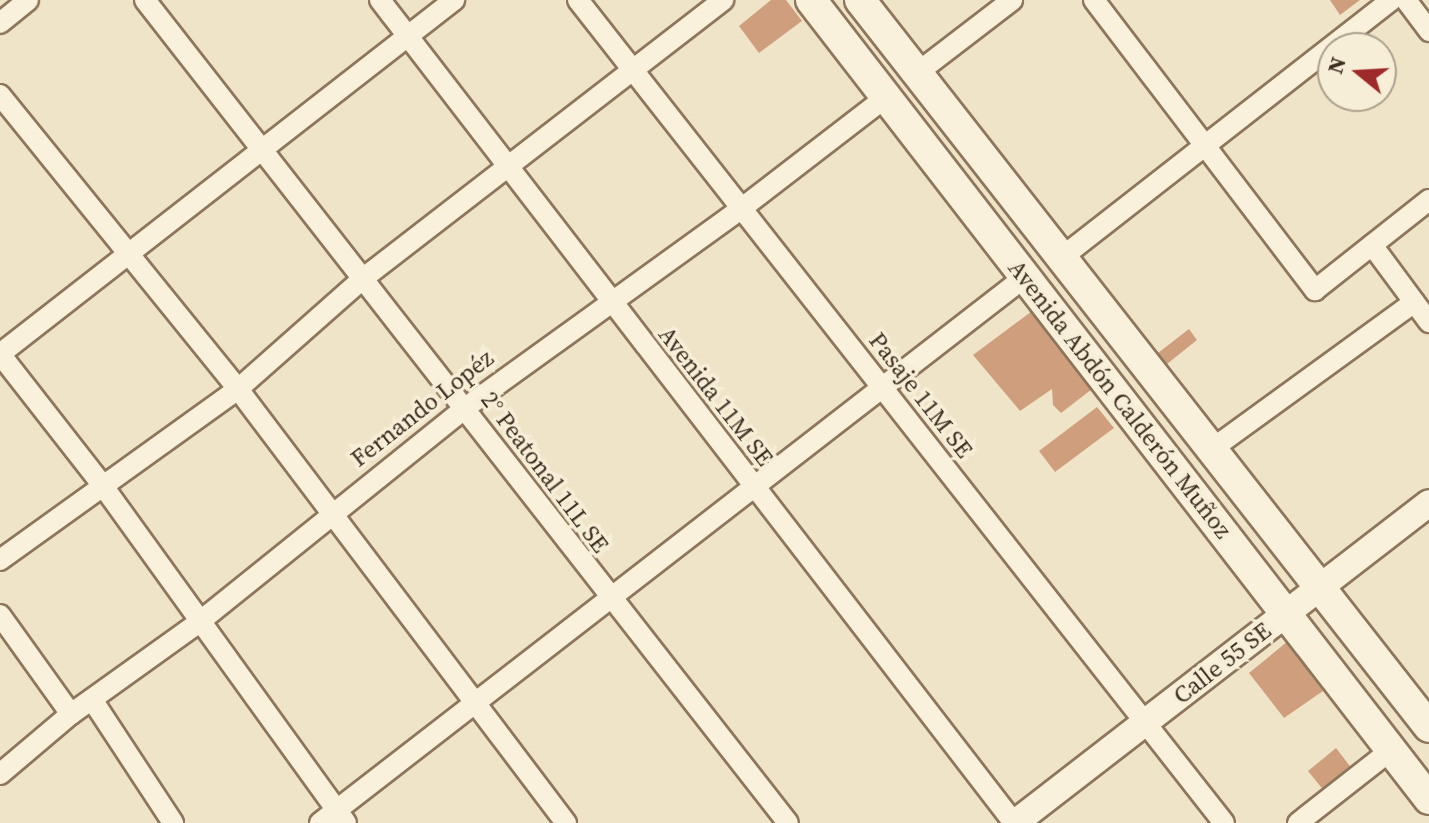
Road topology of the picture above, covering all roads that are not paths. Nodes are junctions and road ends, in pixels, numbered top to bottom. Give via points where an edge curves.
1 (28, 0) edge
2 (145, 0) edge
3 (380, 0) edge
4 (454, 0) edge
5 (578, 0) edge
6 (723, 0) edge
7 (811, 0) edge
8 (860, 0) edge
9 (1012, 0) edge
10 (1094, 0) edge
11 (1391, 0) edge
12 (1406, 0) edge
13 (0, 23) edge
14 (1429, 31) edge
15 (408, 37) junction
16 (633, 70) junction
17 (917, 73) junction
18 (0, 95) edge
19 (886, 97) junction
20 (1204, 144) junction
21 (261, 151) junction
22 (508, 166) junction
23 (1429, 200) edge
24 (742, 208) junction
25 (1372, 245) junction
26 (127, 251) junction
27 (1061, 258) junction
28 (1025, 277) junction
29 (361, 280) junction
30 (607, 301) junction
31 (1414, 302) junction
32 (1429, 322) edge
33 (0, 354) edge
34 (238, 389) junction
35 (883, 389) junction
36 (465, 408) junction
37 (1212, 449) junction
38 (103, 486) junction
39 (755, 487) junction
40 (1429, 503) edge
41 (331, 512) junction
42 (0, 560) edge
43 (1320, 587) junction
44 (610, 601) junction
45 (1286, 613) junction
46 (0, 615) edge
47 (198, 623) junction
48 (93, 701) junction
49 (472, 705) junction
50 (71, 714) junction
51 (1145, 722) junction
52 (1428, 723) edge
53 (1391, 750) junction
54 (0, 774) edge
55 (1429, 799) edge
56 (342, 817) edge
57 (173, 823) edge
58 (320, 823) edge
59 (566, 823) edge
60 (788, 823) edge
61 (1014, 823) edge
62 (1224, 823) edge
63 (1298, 823) edge

1 - 13 street
2 - 21 street, 2° Peatonal 11L SE
3 - 15 street, Avenida 11M SE
4 - 15 street
5 - 16 street, Pasaje 11M SE
6 - 16 street
7 - 19 main road, Avenida Abdón Calderón Muñoz
8 - 17 main road, Avenida Abdón Calderón Muñoz
9 - 17 street
10 - 20 street
11 - 20 street
12 - 14 street
15 - 21 street
15 - 22 street, Avenida 11M SE
16 - 22 street
16 - 24 street, Pasaje 11M SE
17 - 27 main road, Avenida Abdón Calderón Muñoz
18 - 26 street
19 - 24 street, Fernando Lopéz
19 - 28 main road, Avenida Abdón Calderón Muñoz
20 - 25 street via 1315,290
20 - 27 street
21 - 26 street
21 - 29 street, 2° Peatonal 11L SE
22 - 29 street
22 - 30 street, Avenida 11M SE
23 - 25 street
24 - 30 street, Fernando Lopéz
24 - 35 street, Pasaje 11M SE
25 - 31 street
26 - 33 street
26 - 34 street
27 - 37 main road, Avenida Abdón Calderón Muñoz
28 - 35 street
28 - 45 main road, Avenida Abdón Calderón Muñoz
29 - 34 street
29 - 36 street, 2° Peatonal 11L SE
30 - 36 street, Fernando Lopéz
30 - 39 street, Avenida 11M SE
31 - 32 street
31 - 37 street
33 - 38 street
34 - 38 street
34 - 41 street
35 - 39 street
35 - 51 street, Pasaje 11M SE
36 - 41 street, Fernando Lopéz
36 - 44 street, 2° Peatonal 11L SE
37 - 43 main road, Avenida Abdón Calderón Muñoz
38 - 42 street
38 - 47 street
39 - 44 street
39 - 61 street, Avenida 11M SE
40 - 43 street, Calle 55 SE
41 - 47 street, Fernando Lopéz
41 - 49 street
43 - 45 street, Calle 55 SE
43 - 52 main road, Avenida Abdón Calderón Muñoz
44 - 49 street
44 - 60 street, 2° Peatonal 11L SE
45 - 51 street, Calle 55 SE
45 - 53 main road, Avenida Abdón Calderón Muñoz
46 - 50 street
47 - 48 street, Fernando Lopéz
47 - 56 street
48 - 50 street, Fernando Lopéz
48 - 57 street
49 - 56 street
49 - 59 street
50 - 54 street, Fernando Lopéz
51 - 61 street, Calle 55 SE
51 - 62 street, Pasaje 11M SE
53 - 55 main road, Avenida Abdón Calderón Muñoz
53 - 63 street
56 - 58 street

